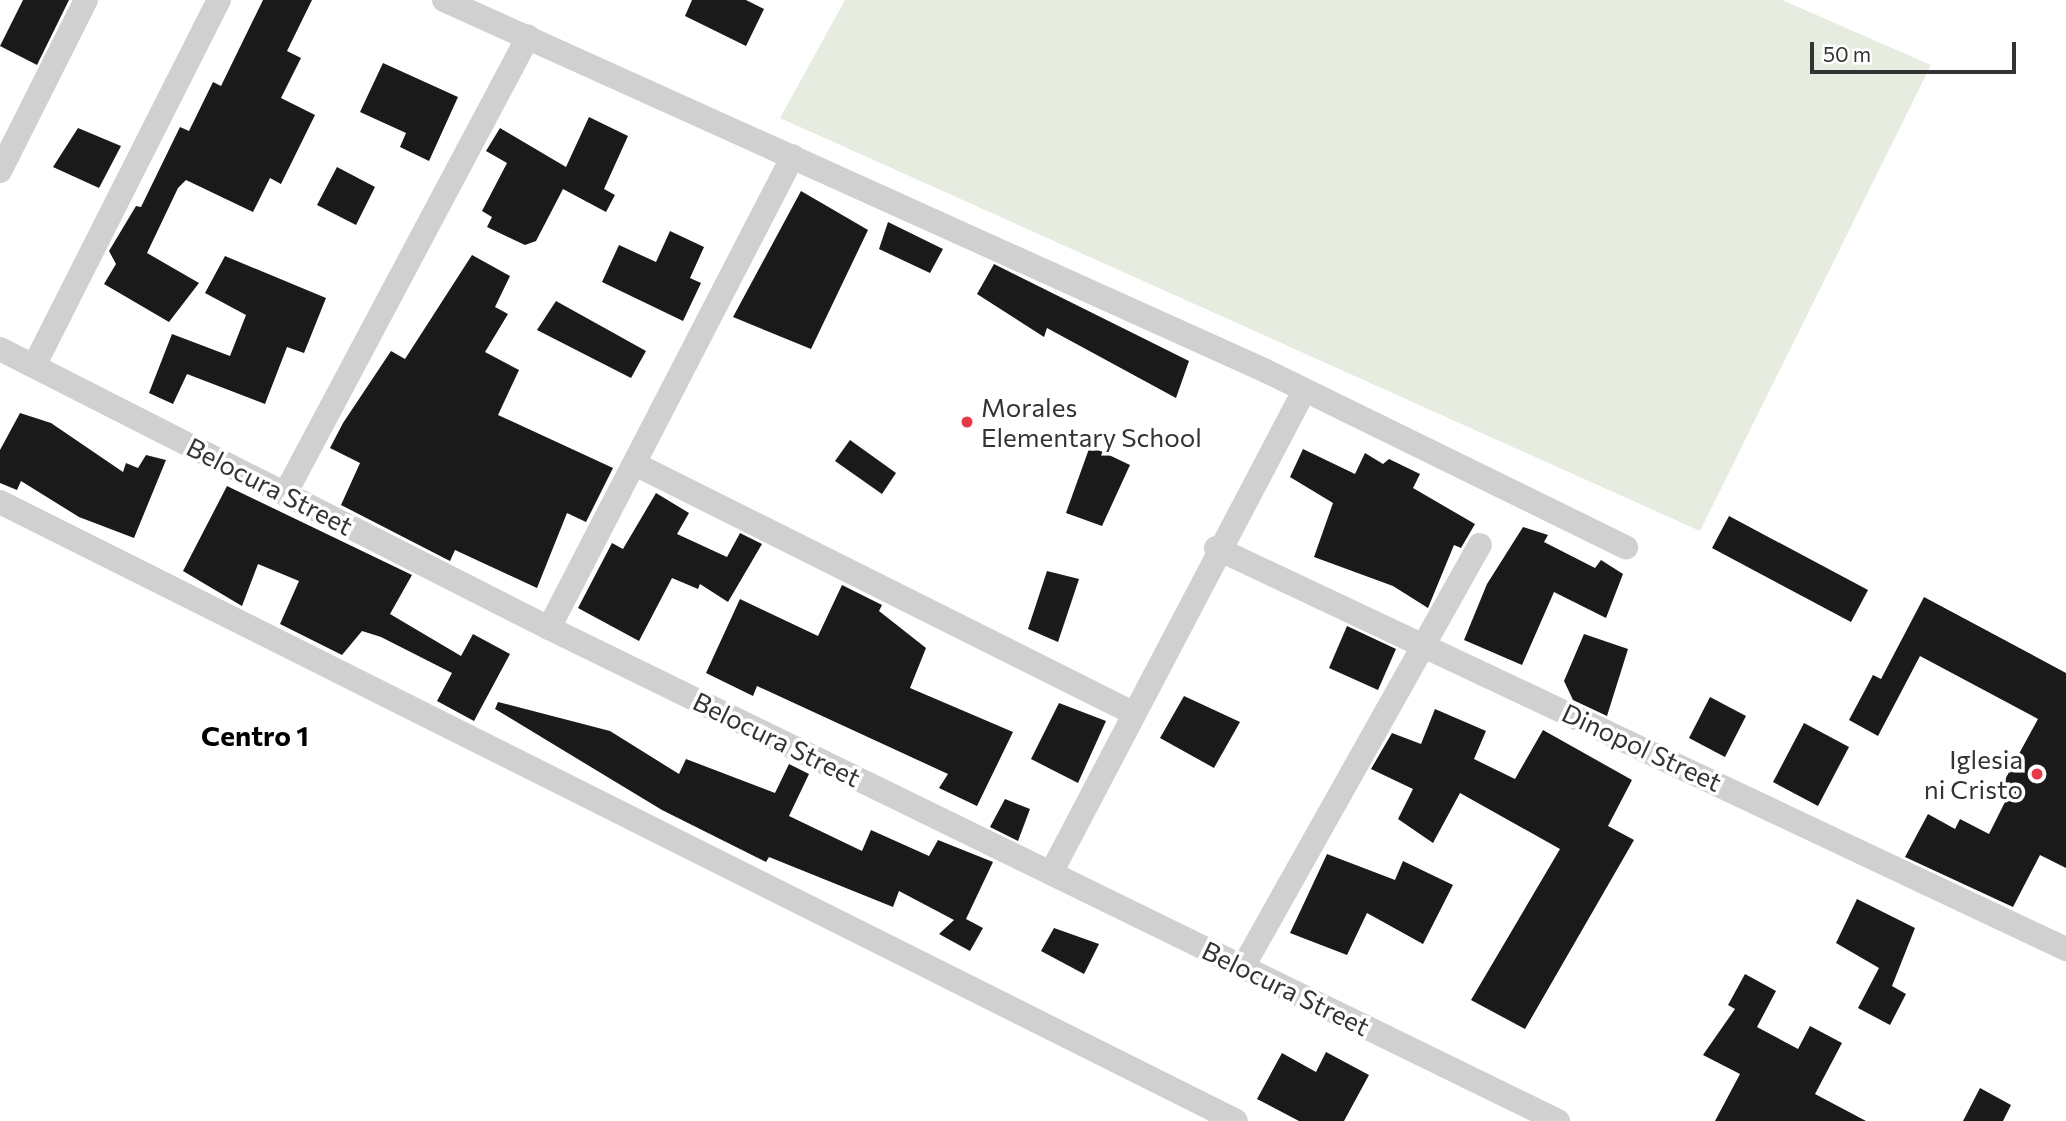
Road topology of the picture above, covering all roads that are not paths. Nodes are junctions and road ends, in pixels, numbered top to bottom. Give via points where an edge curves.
1 (86, 0) edge
2 (219, 0) edge
3 (444, 0) edge
4 (528, 37) junction
5 (793, 156) junction
6 (0, 171) edge
7 (0, 349) edge
8 (34, 366) junction
9 (1304, 391) junction
10 (635, 464) junction
11 (285, 494) junction
12 (0, 502) edge
13 (1480, 545) dead end
14 (1626, 547) dead end
15 (1216, 548) junction
16 (549, 628) junction
17 (1418, 648) junction
18 (1133, 713) junction
19 (1051, 873) junction
20 (2066, 949) edge
21 (1243, 967) junction
22 (1236, 1121) edge
23 (1558, 1121) edge

1 - 6 street
2 - 8 street
3 - 4 street
4 - 5 street
4 - 11 street
5 - 9 street
5 - 10 street
7 - 8 street, Belocura Street
8 - 11 street, Belocura Street
9 - 14 street
9 - 15 street
10 - 16 street
10 - 18 street
11 - 16 street, Belocura Street
12 - 22 street
13 - 17 street
15 - 17 street, Dinopol Street
15 - 18 street
16 - 19 street, Belocura Street
17 - 20 street, Dinopol Street via 1590,721
17 - 21 street
18 - 19 street
19 - 21 street, Belocura Street
21 - 23 street, Belocura Street

